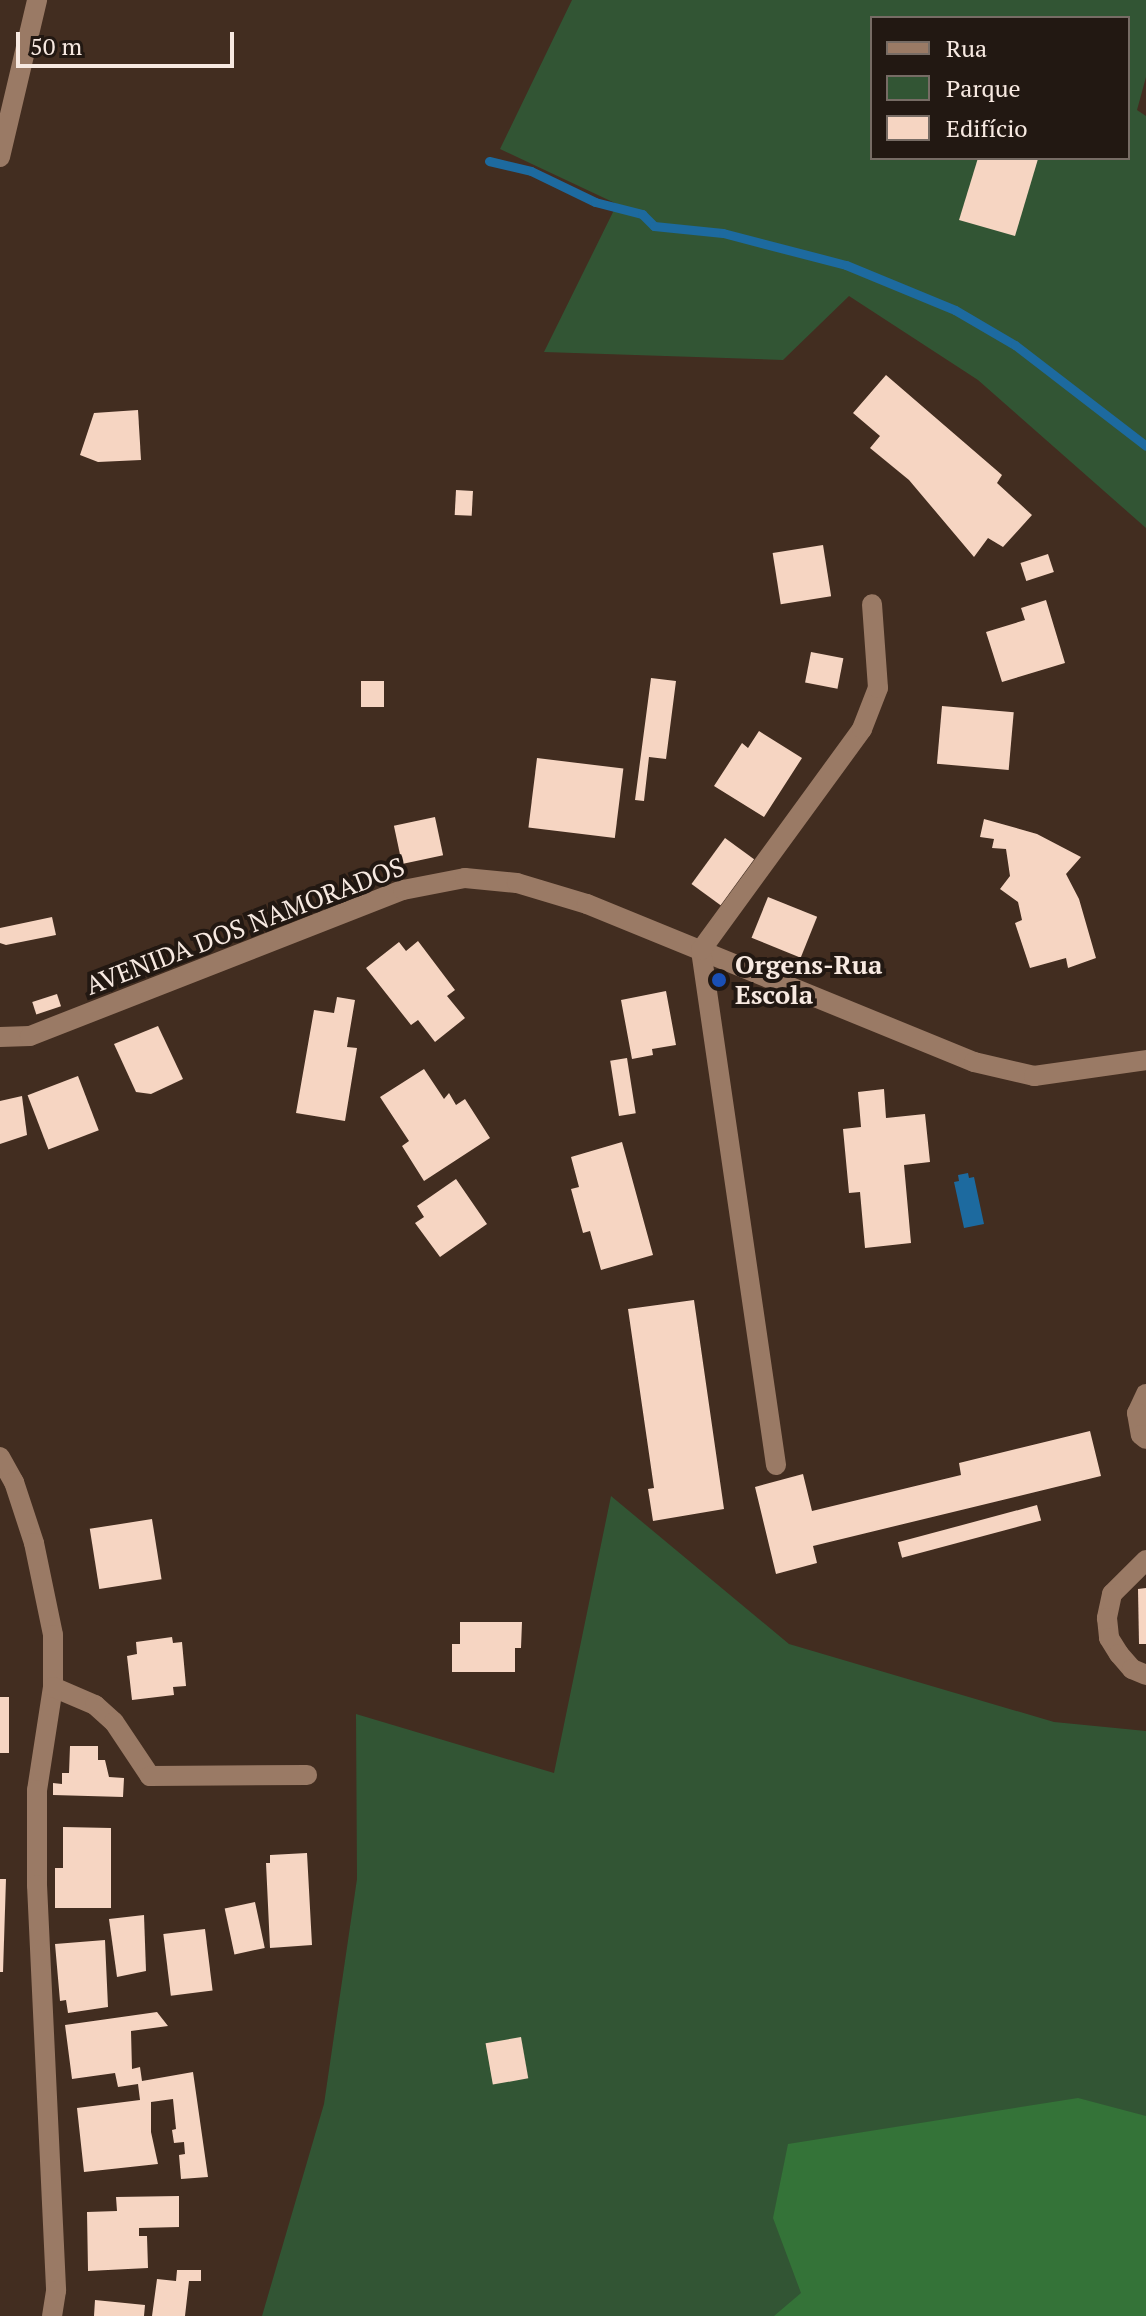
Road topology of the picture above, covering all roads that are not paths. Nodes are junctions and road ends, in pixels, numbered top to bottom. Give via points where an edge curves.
1 (37, 0) edge
2 (0, 157) edge
3 (872, 604) dead end
4 (701, 950) junction
5 (0, 1037) edge
6 (1146, 1060) edge
7 (1146, 1394) edge
8 (1146, 1439) edge
9 (0, 1457) edge
10 (776, 1465) dead end
11 (1146, 1560) edge
12 (1146, 1675) edge
13 (53, 1687) junction
14 (307, 1775) dead end
15 (52, 2316) edge

1 - 2 street
3 - 4 street via 878,688 862,729
4 - 5 street, AVENIDA DOS NAMORADOS via 587,904 517,883 465,878 403,890 30,1036
4 - 6 street, AVENIDA DOS NAMORADOS via 974,1062 1034,1076
4 - 10 street
7 - 8 street via 1137,1413
9 - 13 street via 34,1543 53,1635
11 - 12 street via 1112,1594 1107,1618 1109,1638 1119,1654
13 - 14 street via 95,1705 114,1722 150,1776
13 - 15 street via 37,1790 56,2291

